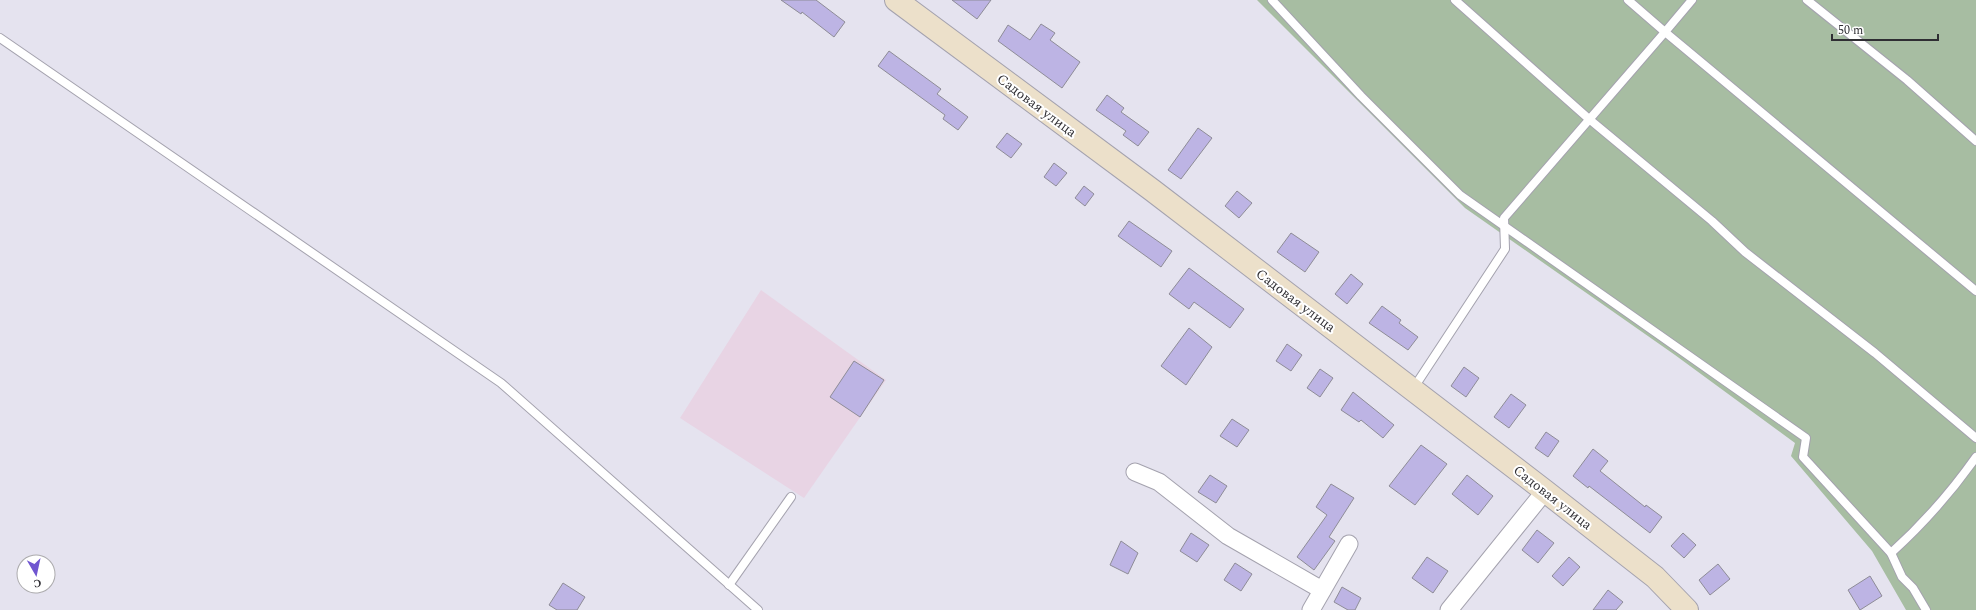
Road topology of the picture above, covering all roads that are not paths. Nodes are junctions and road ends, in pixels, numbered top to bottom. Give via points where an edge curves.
1 (896, 0) edge
2 (1272, 0) edge
3 (1455, 0) edge
4 (1628, 0) edge
5 (1692, 0) edge
6 (1807, 0) edge
7 (1665, 32) junction
8 (0, 38) edge
9 (1589, 119) junction
10 (1976, 140) edge
11 (1504, 227) junction
12 (1976, 291) edge
13 (1412, 390) junction
14 (1976, 438) edge
15 (1976, 457) edge
16 (1135, 472) dead end
17 (1546, 491) junction
18 (791, 497) dead end
19 (1349, 544) dead end
20 (1891, 553) junction
21 (729, 585) junction
22 (1322, 590) junction
23 (758, 610) edge
24 (1311, 610) edge
25 (1449, 610) edge
26 (1687, 610) edge
27 (1926, 610) edge

1 - 13 main road, Садовая улица via 1152,190
2 - 11 lane via 1361,96 1460,196
3 - 9 lane
4 - 7 lane
5 - 7 lane
6 - 10 lane via 1907,80
7 - 9 lane
7 - 12 lane
8 - 21 lane via 501,383
9 - 11 lane via 1504,218
9 - 14 lane via 1712,220 1746,252 1875,353
11 - 13 lane via 1505,250
11 - 20 lane via 1806,438 1803,457
13 - 17 main road, Садовая улица
15 - 20 lane via 1908,537
16 - 22 street via 1159,482 1228,536
17 - 25 street
17 - 26 main road, Садовая улица via 1655,577
18 - 21 lane
19 - 22 street
20 - 27 lane via 1902,577 1913,588
21 - 23 lane
22 - 24 street

